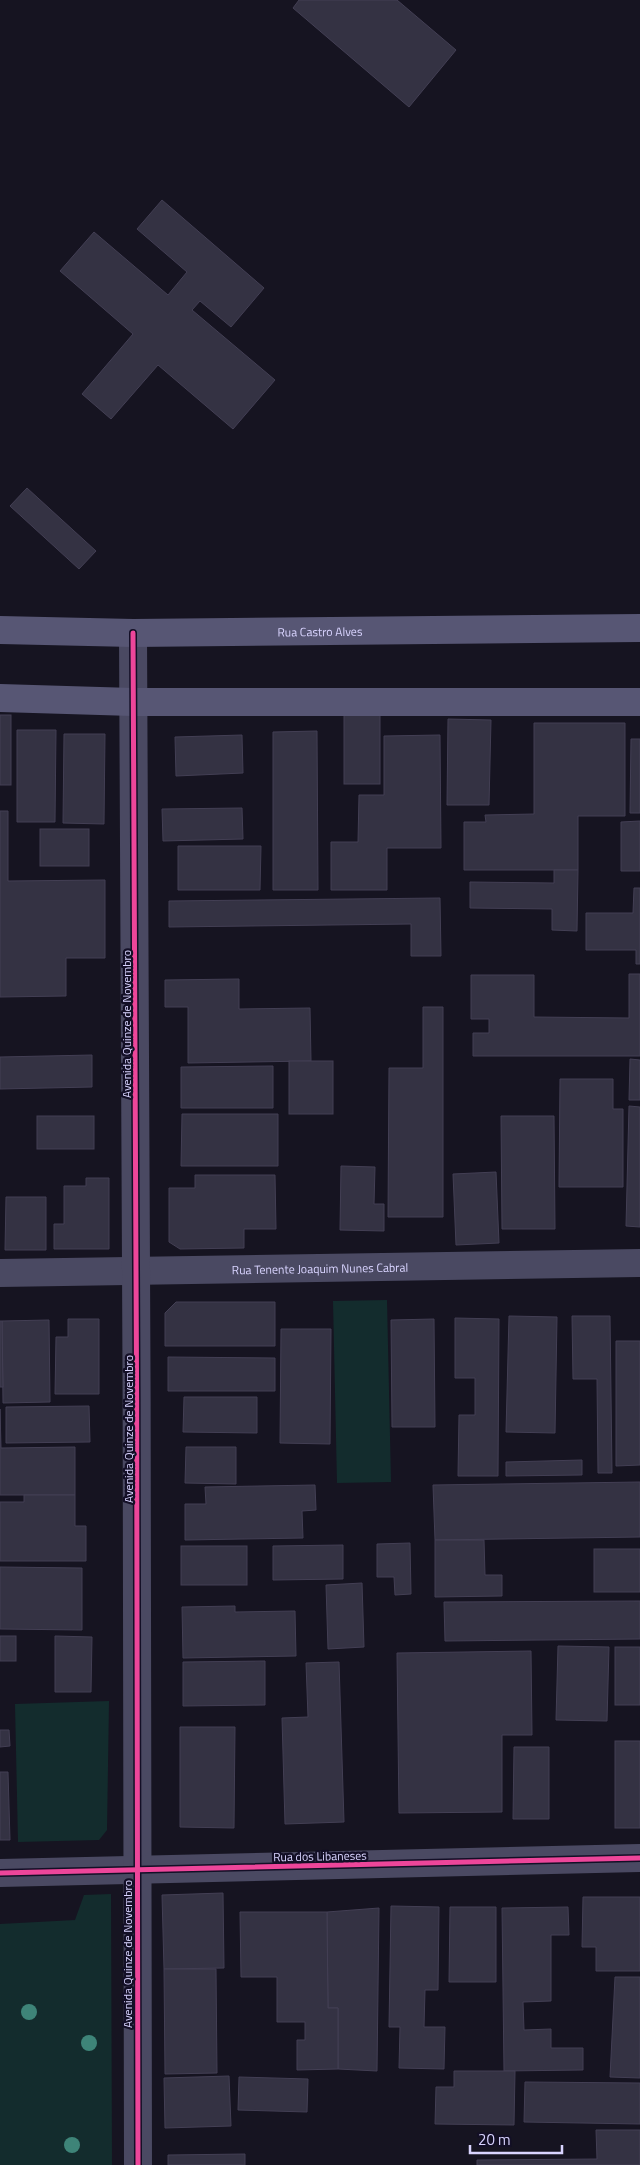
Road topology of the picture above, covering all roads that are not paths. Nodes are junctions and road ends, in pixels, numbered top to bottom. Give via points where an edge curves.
1 (640, 628) edge
2 (0, 630) edge
3 (133, 633) junction
4 (0, 698) edge
5 (133, 702) junction
6 (640, 702) edge
7 (640, 1263) edge
8 (138, 1270) junction
9 (0, 1273) edge
10 (640, 1858) edge
11 (136, 1870) junction
12 (0, 1873) edge
13 (138, 2165) edge

1 - 3 main road, Rua Castro Alves
2 - 3 main road, Rua Castro Alves
3 - 5 street, Avenida Quinze de Novembro
4 - 5 main road
5 - 6 main road
5 - 8 street, Avenida Quinze de Novembro
7 - 8 street, Rua Tenente Joaquim Nunes Cabral
8 - 9 street, Rua Tenente Joaquim Nunes Cabral
8 - 11 street, Avenida Quinze de Novembro
10 - 11 street, Rua dos Libaneses
11 - 12 street, Rua dos Libaneses
11 - 13 street, Avenida Quinze de Novembro

